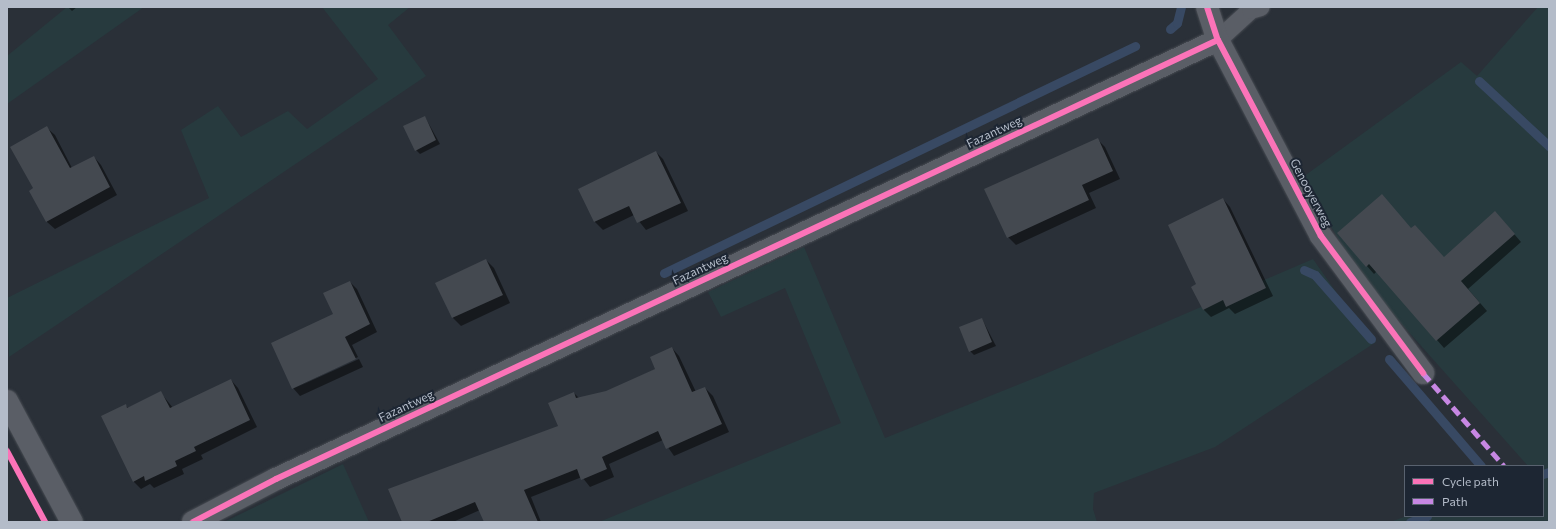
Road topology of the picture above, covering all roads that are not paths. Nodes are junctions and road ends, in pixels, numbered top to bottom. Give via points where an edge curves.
1 (1208, 7) edge
2 (1261, 7) edge
3 (1218, 40) junction
4 (1423, 373) dead end
5 (7, 401) edge
6 (72, 522) edge
7 (193, 522) edge

1 - 3 street, Genooyerweg
2 - 3 lane via 1251,10
3 - 4 street, Genooyerweg via 1321,236
3 - 7 street, Fazantweg via 284,476
5 - 6 street

